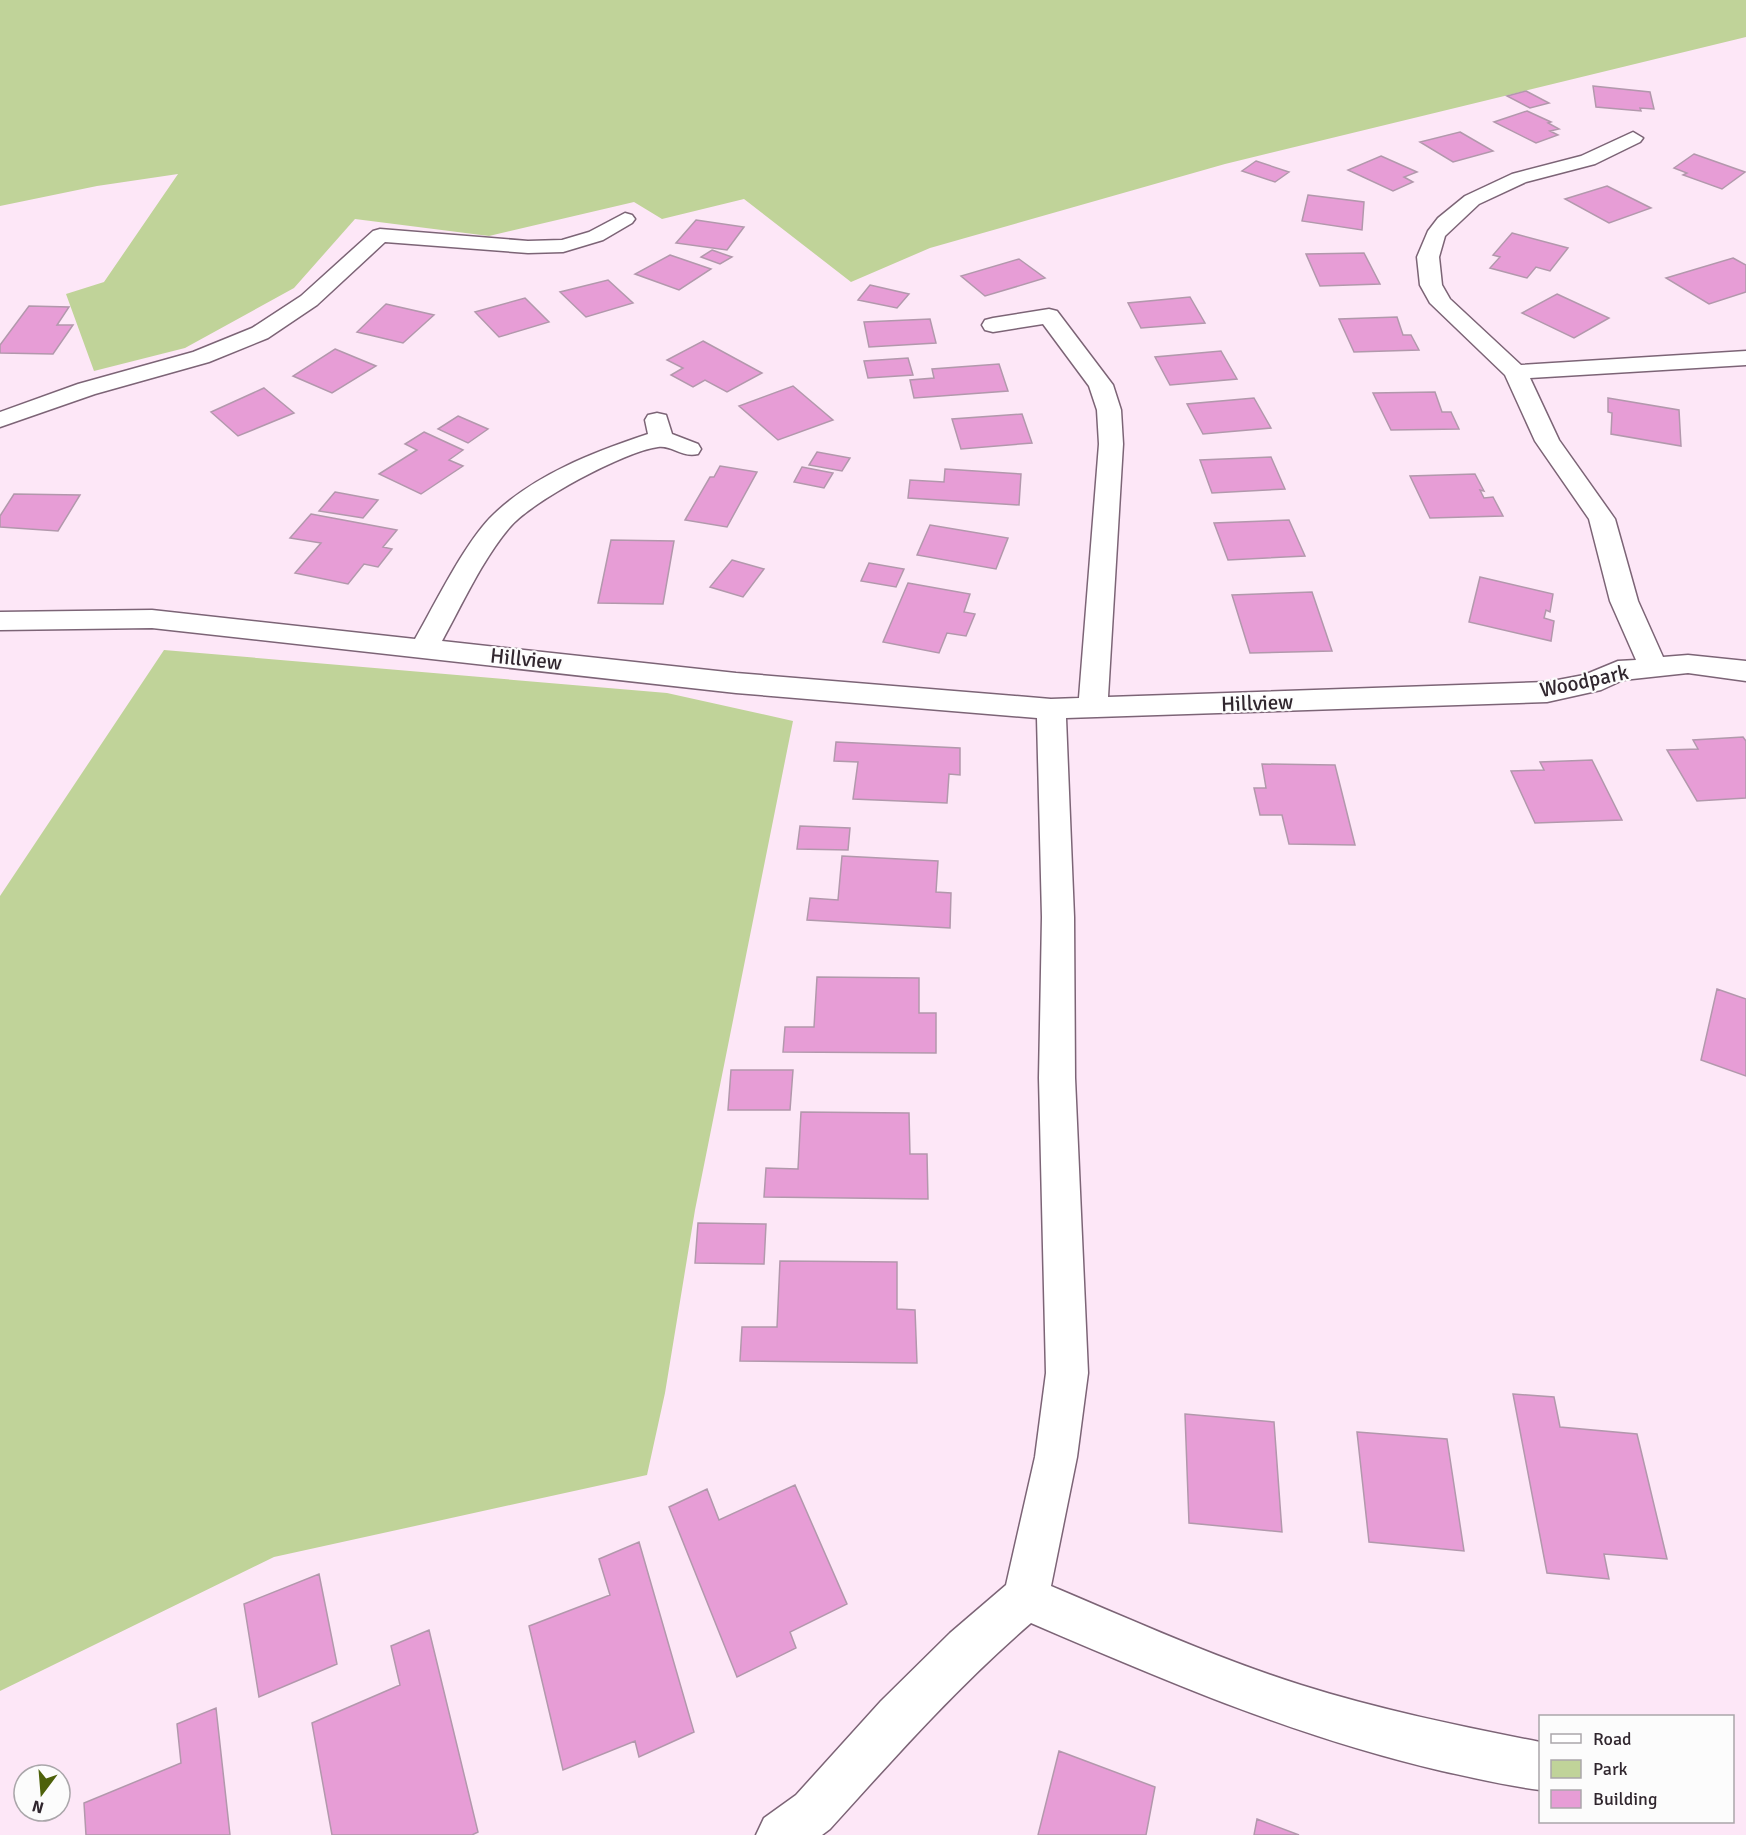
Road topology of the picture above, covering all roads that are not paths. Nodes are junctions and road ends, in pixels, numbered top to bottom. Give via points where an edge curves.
1 (1633, 138) dead end
2 (625, 219) dead end
3 (993, 325) dead end
4 (1746, 358) edge
5 (1515, 372) junction
6 (0, 420) edge
7 (689, 449) dead end
8 (0, 621) edge
9 (424, 648) junction
10 (1654, 668) junction
11 (1746, 671) edge
12 (1420, 697) joint
13 (1051, 709) junction
14 (1093, 709) junction
15 (1026, 1598) junction
16 (1539, 1766) edge
17 (781, 1835) edge

1 - 5 street via 1588,160 1519,178 1472,200 1450,216 1435,235 1428,257 1431,285 1441,303
2 - 6 street via 596,236 563,246 470,244 380,235 304,306 259,333 204,356 66,396
3 - 14 street via 1049,316 1101,385 1109,410 1111,444
4 - 5 street
5 - 10 street via 1547,441 1602,519 1624,601
7 - 9 street via 659,429 595,460 501,520
8 - 9 street, Hillview via 152,619
9 - 13 street, Hillview via 736,683
10 - 11 street, Woodpark via 1688,664
10 - 12 street, Woodpark via 1618,671 1591,683 1548,692
12 - 14 street, Hillview
13 - 14 street, Hillview
13 - 15 street via 1067,1373 1056,1457
15 - 16 street via 1226,1682 1348,1722 1461,1752
15 - 17 street via 966,1649 813,1812

